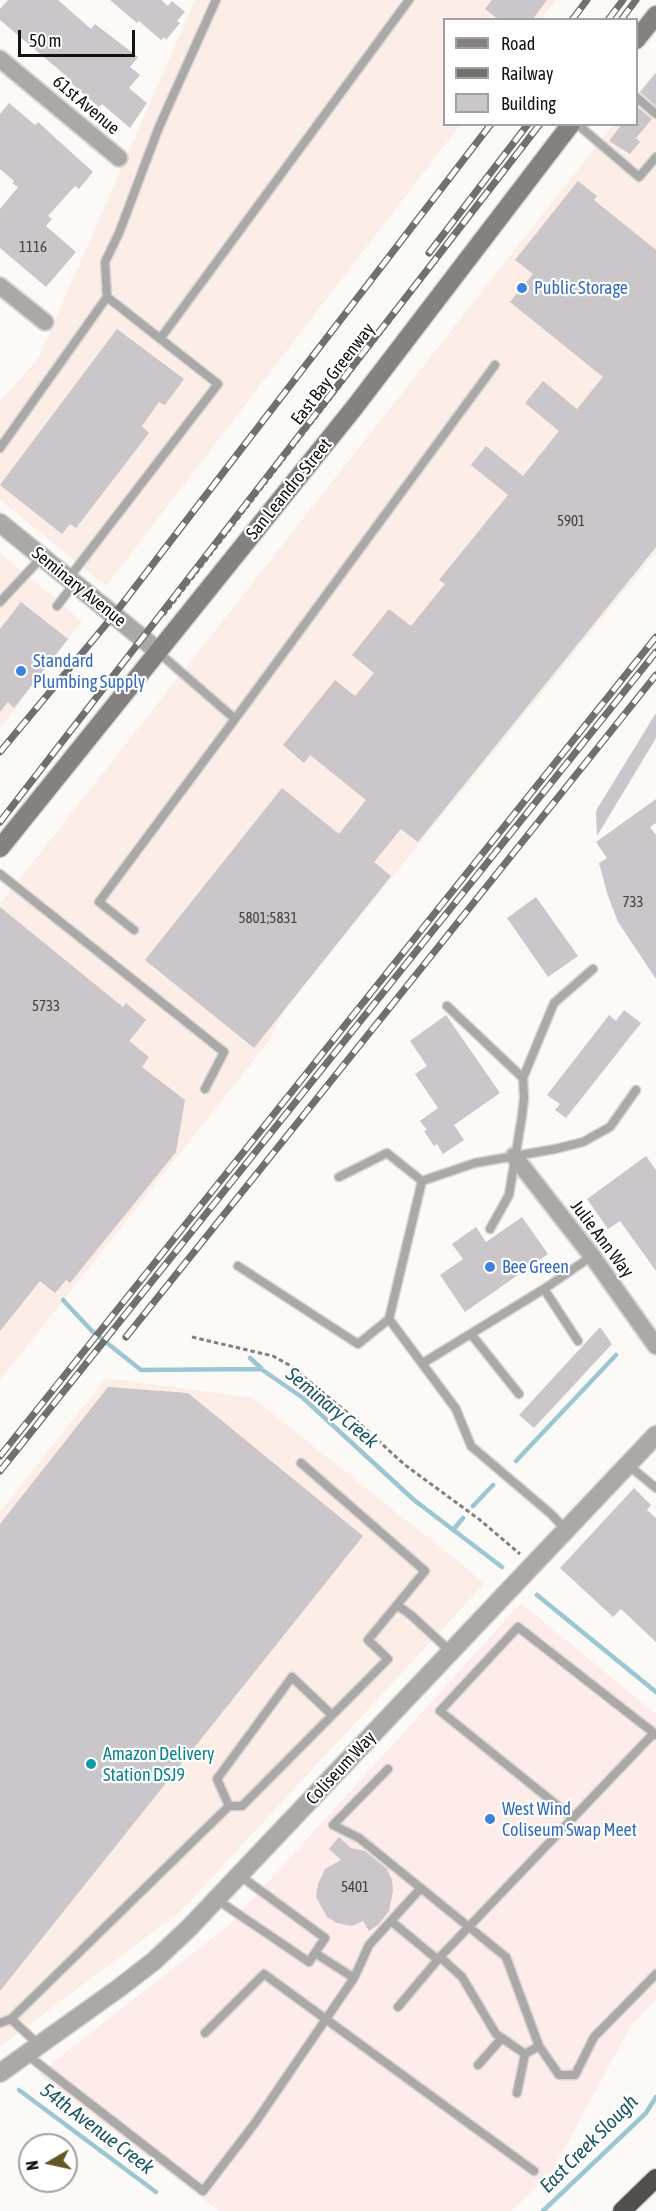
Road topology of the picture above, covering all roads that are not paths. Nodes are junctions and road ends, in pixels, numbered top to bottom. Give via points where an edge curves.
1 (216, 0) edge
2 (410, 0) edge
3 (656, 15) edge
4 (638, 38) edge
5 (0, 58) edge
6 (638, 99) edge
7 (656, 114) edge
8 (569, 126) edge
9 (579, 126) edge
10 (656, 157) edge
11 (120, 158) dead end
12 (0, 286) edge
13 (107, 297) junction
14 (45, 322) dead end
15 (159, 339) junction
16 (495, 365) dead end
17 (0, 448) edge
18 (0, 523) edge
19 (42, 557) junction
20 (71, 581) junction
21 (0, 602) edge
22 (57, 606) dead end
23 (151, 646) junction
24 (235, 719) junction
25 (0, 848) edge
26 (0, 874) edge
27 (134, 930) dead end
28 (593, 969) dead end
29 (447, 1006) dead end
30 (523, 1078) junction
31 (205, 1089) dead end
32 (636, 1090) dead end
33 (514, 1156) junction
34 (339, 1177) dead end
35 (422, 1180) junction
36 (490, 1229) dead end
37 (592, 1256) junction
38 (238, 1266) dead end
39 (544, 1289) junction
40 (389, 1319) junction
41 (471, 1334) junction
42 (578, 1341) dead end
43 (656, 1346) edge
44 (423, 1363) junction
45 (519, 1394) dead end
46 (656, 1435) edge
47 (301, 1463) dead end
48 (628, 1464) junction
49 (656, 1488) edge
50 (566, 1530) junction
51 (397, 1605) junction
52 (451, 1652) junction
53 (332, 1715) junction
54 (655, 1734) edge
55 (388, 1768) dead end
56 (229, 1806) junction
57 (573, 1818) junction
58 (239, 1875) junction
59 (421, 1888) junction
60 (216, 1899) junction
61 (391, 1921) junction
62 (469, 1927) junction
63 (315, 1953) junction
64 (439, 1959) junction
65 (656, 1974) edge
66 (354, 1978) junction
67 (398, 2007) dead end
68 (11, 2019) junction
69 (326, 2019) junction
70 (0, 2023) edge
71 (205, 2033) dead end
72 (502, 2038) junction
73 (539, 2046) junction
74 (33, 2049) junction
75 (525, 2054) junction
76 (478, 2065) dead end
77 (0, 2073) edge
78 (517, 2093) dead end
79 (534, 2171) dead end
80 (656, 2178) edge
81 (622, 2211) edge

1 - 13 lane via 105,262
2 - 15 lane
3 - 4 main road
5 - 11 street, 61st Avenue
6 - 7 lane
8 - 23 main road, San Leandro Street via 354,408
9 - 10 lane via 639,177
12 - 14 street
13 - 15 lane
13 - 17 lane
15 - 20 lane via 218,384
16 - 24 lane
18 - 19 street, Seminary Avenue
19 - 20 street, Seminary Avenue
19 - 21 lane
20 - 22 lane
20 - 23 street, Seminary Avenue
23 - 24 lane
23 - 25 main road, San Leandro Street
24 - 27 lane via 99,902
26 - 31 lane via 224,1052
28 - 30 lane via 554,1003
29 - 30 lane
30 - 33 lane via 522,1116
32 - 33 lane via 610,1127 583,1142
33 - 35 lane via 475,1163
33 - 36 lane via 509,1195
33 - 37 street, Julie Ann Way
34 - 35 lane via 387,1153
35 - 40 lane
37 - 39 lane
37 - 43 street, Julie Ann Way
38 - 40 lane via 358,1344
39 - 41 lane
39 - 42 lane
40 - 44 lane
41 - 44 lane
41 - 45 lane
44 - 50 lane via 456,1409 471,1446
46 - 48 street, Coliseum Way
47 - 51 lane via 425,1571
48 - 49 lane
48 - 50 street, Coliseum Way
50 - 52 street, Coliseum Way
51 - 52 lane
51 - 53 lane via 368,1640 388,1659
52 - 58 street, Coliseum Way
53 - 56 lane via 242,1806
53 - 56 lane via 292,1677 217,1779
54 - 57 lane
54 - 57 lane via 518,1627 440,1711
55 - 59 lane via 333,1825 359,1838
56 - 68 lane
57 - 62 lane
58 - 60 street, Coliseum Way
58 - 63 lane via 325,1938
59 - 61 lane
59 - 62 lane
60 - 63 lane via 309,1962
60 - 74 street, Coliseum Way via 154,1961
61 - 64 lane
61 - 66 lane via 369,1945
62 - 64 lane
62 - 73 lane via 506,1957
63 - 66 lane
64 - 67 lane
64 - 72 lane via 462,1977
65 - 73 lane via 594,2037 575,2075 558,2075
66 - 69 lane
68 - 70 lane
68 - 74 lane
69 - 71 lane via 264,1974
69 - 74 lane via 203,2191
69 - 79 lane
72 - 75 lane
72 - 76 lane
73 - 75 lane
74 - 77 street, Coliseum Way
75 - 78 lane
80 - 81 highway

